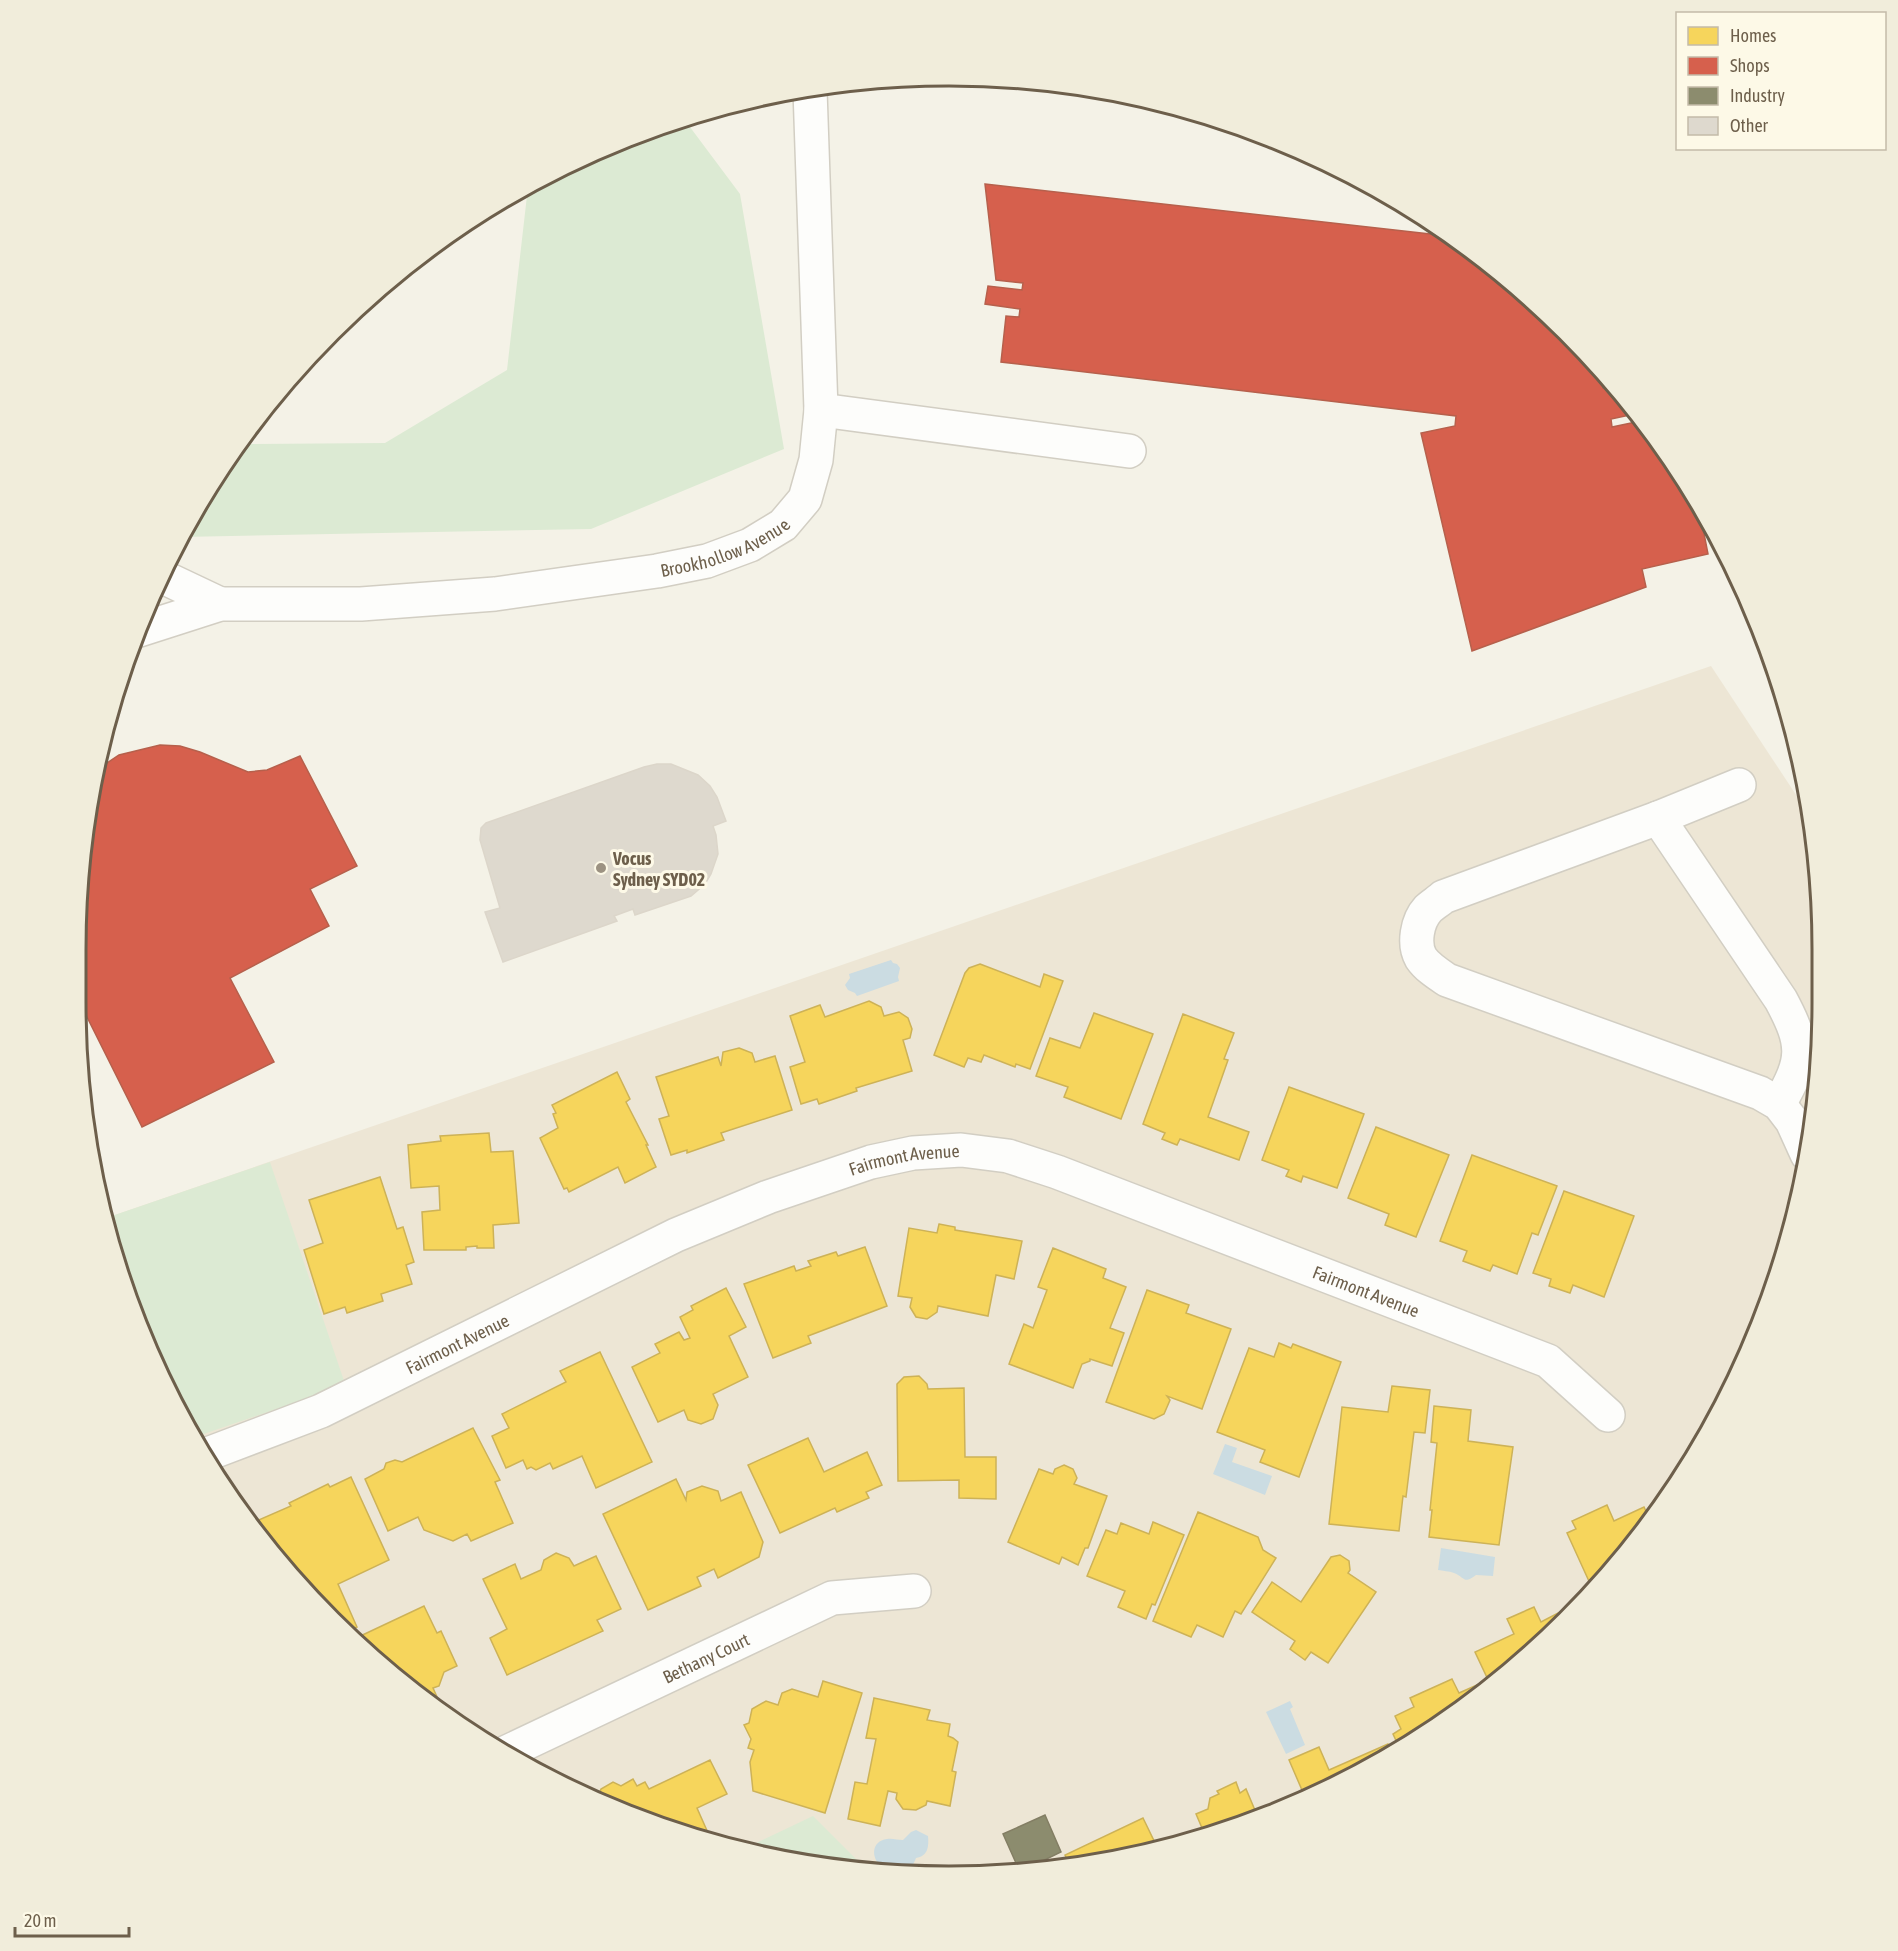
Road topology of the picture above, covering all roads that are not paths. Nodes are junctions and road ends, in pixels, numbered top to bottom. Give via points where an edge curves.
1 (810, 97) edge
2 (821, 410) junction
3 (1129, 450) dead end
4 (169, 580) edge
5 (220, 604) junction
6 (148, 627) edge
7 (1739, 785) dead end
8 (1658, 818) junction
9 (1779, 1104) junction
10 (1801, 1140) edge
11 (1608, 1416) dead end
12 (212, 1452) edge
13 (914, 1591) dead end
14 (515, 1748) edge

1 - 2 street, Brookhollow Avenue
2 - 3 street
2 - 5 street, Brookhollow Avenue via 816,460 805,499 783,525 750,545 708,561 495,594 361,604
4 - 5 street, Brookhollow Avenue
5 - 6 street, Brookhollow Avenue
7 - 8 street
8 - 9 street via 1791,1019 1799,1040 1799,1059
8 - 9 street via 1443,897 1428,909 1419,925 1416,943 1421,958 1447,980 1734,1083
9 - 10 street
11 - 12 street, Fairmont Avenue via 1548,1361 1057,1172 1008,1156 961,1150 913,1153 871,1162 676,1234 321,1411
13 - 14 street, Bethany Court via 832,1598

